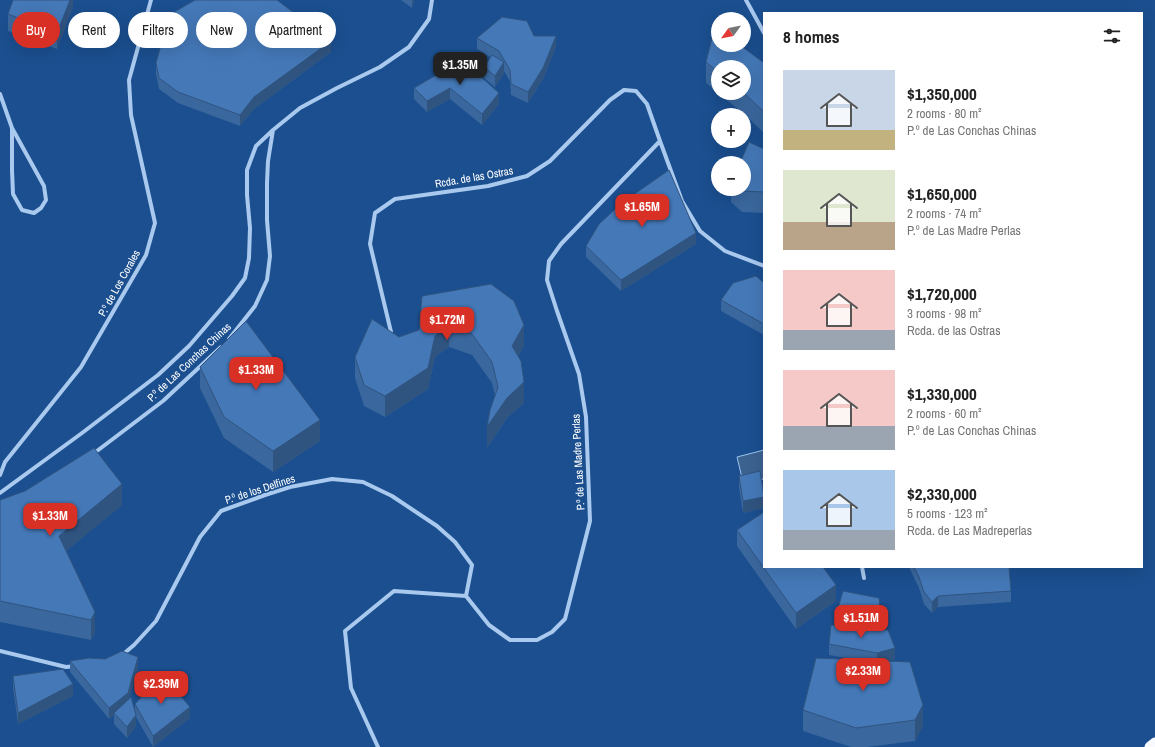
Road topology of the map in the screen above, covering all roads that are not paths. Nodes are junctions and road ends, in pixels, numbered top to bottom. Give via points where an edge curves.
1 (151, 0) edge
2 (432, 0) edge
3 (746, 0) edge
4 (763, 31) edge
5 (0, 94) edge
6 (12, 128) junction
7 (273, 130) junction
8 (660, 141) junction
9 (763, 266) edge
10 (391, 332) edge
11 (89, 456) edge
12 (0, 475) edge
13 (0, 493) edge
14 (862, 568) edge
15 (864, 578) dead end
16 (466, 596) junction
17 (0, 652) edge
18 (117, 658) edge
19 (80, 666) edge
20 (1155, 743) edge
21 (378, 747) edge
22 (1150, 747) edge

1 - 12 street, P.º de Los Corales via 129,80 131,115 155,223 146,255 81,366 5,462
2 - 7 street, P.º de Las Conchas Chinas via 429,18 409,46 380,67 300,108
3 - 4 street
5 - 6 street
6 - 6 street via 13,194 22,210 34,213 46,200 44,186
7 - 11 street, P.º de Las Conchas Chinas via 267,183 270,256 267,280 255,306 230,339 163,401
7 - 13 street, P.º de Las Conchas Chinas via 256,146 247,170 249,258 245,278 232,296 189,346 158,375
8 - 9 street via 682,200 700,231 725,251
8 - 10 street, Rcda. de las Ostras via 647,104 636,91 624,90 610,100 550,161 527,176 488,186 395,199 375,213 370,244
8 - 16 street, P.º de Las Madre Perlas via 561,244 549,262 548,280 579,374 586,417 590,521 565,619 552,632 537,640 510,640 489,625
14 - 15 street
16 - 18 street, P.º de los Delfines via 472,565 455,542 437,526 392,496 363,482 332,479 290,487 221,512 200,537 156,621 134,645
16 - 21 street via 394,591 345,631 351,688
17 - 19 street via 66,666
20 - 22 highway

